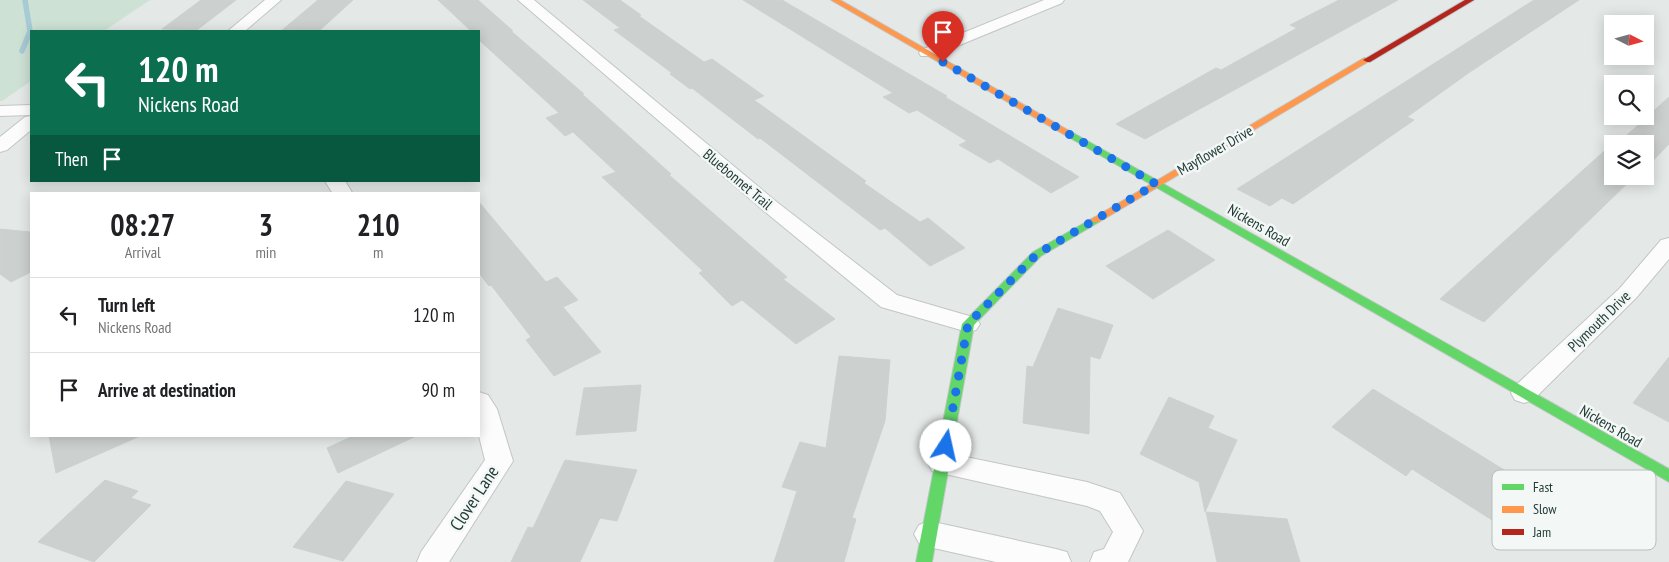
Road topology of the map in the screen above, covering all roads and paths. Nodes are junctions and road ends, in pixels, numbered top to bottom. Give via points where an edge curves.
1 (274, 0) edge
2 (525, 0) edge
3 (835, 0) edge
4 (1057, 0) edge
5 (1470, 0) edge
6 (237, 30) edge
7 (927, 52) junction
8 (30, 110) edge
9 (0, 111) edge
10 (30, 122) edge
11 (0, 146) edge
12 (1156, 184) junction
13 (1669, 244) edge
14 (968, 324) junction
15 (1524, 393) junction
16 (480, 403) edge
17 (942, 463) junction
18 (1669, 476) edge
19 (929, 534) junction
20 (432, 562) edge
21 (924, 562) edge
22 (1056, 562) edge
23 (1105, 562) edge

1 - 6 street
2 - 14 street, Bluebonnet Trail via 771,207 889,301
3 - 7 street, Nickens Road
4 - 7 street
5 - 12 street, Mayflower Drive
7 - 12 street, Nickens Road
8 - 9 street
10 - 11 street
12 - 14 street, Mayflower Drive via 1037,254
12 - 15 street, Nickens Road
13 - 15 street, Plymouth Drive via 1628,293
14 - 17 street
15 - 18 street, Nickens Road
16 - 20 street, Clover Lane via 499,461
17 - 19 street
17 - 23 street via 1087,494 1110,502 1128,531 1114,560
19 - 21 street
19 - 22 street

